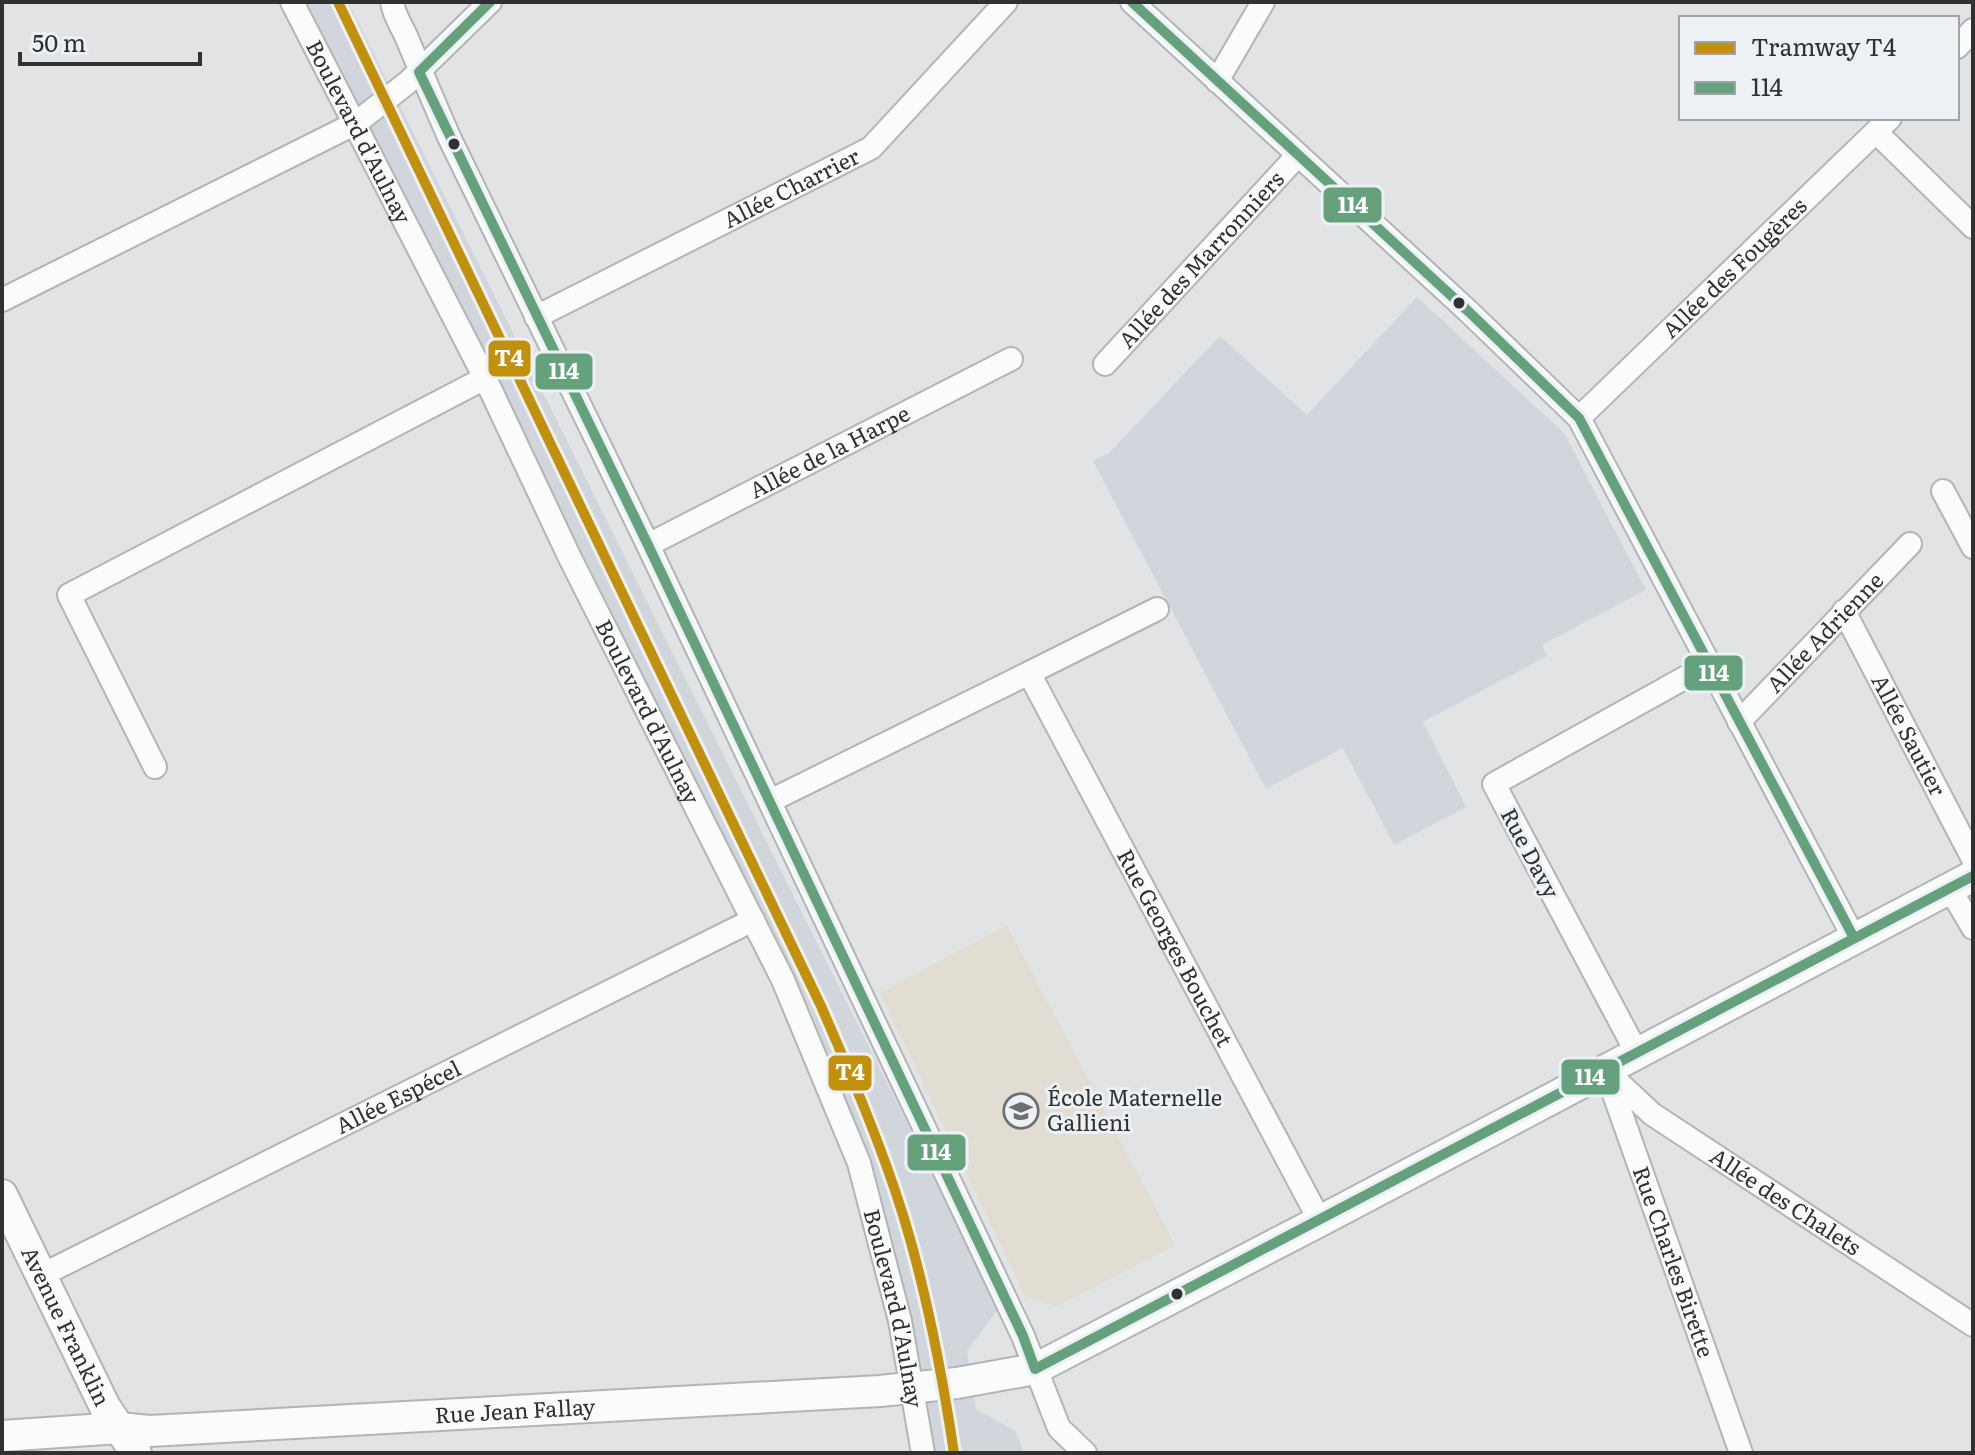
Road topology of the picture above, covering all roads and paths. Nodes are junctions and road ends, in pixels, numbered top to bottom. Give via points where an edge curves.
1 (292, 2) edge
2 (392, 2) edge
3 (490, 2) edge
4 (1006, 2) edge
5 (1132, 2) edge
6 (1263, 2) edge
7 (1973, 30) edge
8 (1959, 45) edge
9 (419, 72) junction
10 (1217, 81) junction
11 (356, 123) junction
12 (1883, 125) edge
13 (1298, 155) junction
14 (1973, 227) edge
15 (2, 300) edge
16 (536, 317) junction
17 (1011, 359) dead end
18 (1105, 364) dead end
19 (485, 378) junction
20 (1579, 418) junction
21 (1943, 491) dead end
22 (1910, 544) dead end
23 (648, 545) junction
24 (1973, 547) edge
25 (1157, 609) dead end
26 (1844, 611) junction
27 (1707, 662) junction
28 (1029, 673) junction
29 (1739, 722) junction
30 (155, 767) dead end
31 (770, 801) junction
32 (1973, 859) edge
33 (1962, 882) edge
34 (753, 920) junction
35 (1973, 928) edge
36 (1854, 938) junction
37 (1637, 1053) junction
38 (1605, 1070) junction
39 (2, 1195) edge
40 (1320, 1221) junction
41 (42, 1275) junction
42 (1973, 1325) edge
43 (1035, 1369) junction
44 (912, 1387) junction
45 (119, 1428) junction
46 (2, 1436) edge
47 (1074, 1449) edge
48 (136, 1453) edge
49 (923, 1453) edge
50 (1741, 1453) edge

1 - 11 street, Boulevard d'Aulnay
2 - 9 street
3 - 9 street
4 - 16 street, Allée Charrier via 871,148
5 - 10 street
6 - 10 street
7 - 8 street
9 - 11 street
9 - 16 street
10 - 13 street
11 - 15 street
11 - 19 street, Boulevard d'Aulnay
12 - 14 street
12 - 20 street, Allée des Fougères
13 - 18 street, Allée des Marronniers
13 - 20 street
16 - 23 street
17 - 23 street, Allée de la Harpe
19 - 30 street via 69,595
19 - 34 street, Boulevard d'Aulnay
20 - 27 street
21 - 24 street
22 - 26 street, Allée Adrienne
23 - 31 street
25 - 28 street
26 - 29 street, Allée Adrienne
26 - 32 street, Allée Sautier
27 - 29 street
27 - 37 street, Rue Davy via 1494,784
28 - 31 street
28 - 40 street, Rue Georges Bouchet
29 - 36 street
31 - 43 street
33 - 35 street
33 - 36 street, Rue Jean Fallay
34 - 41 street, Allée Espécel
34 - 44 street, Boulevard d'Aulnay via 859,1163
36 - 37 street, Rue Jean Fallay
37 - 38 street, Rue Jean Fallay
38 - 40 street, Rue Jean Fallay
38 - 42 street, Allée des Chalets via 1652,1114
38 - 50 street, Rue Charles Birette
39 - 41 street, Avenue Franklin
40 - 43 street, Rue Jean Fallay
41 - 45 street, Avenue Franklin
43 - 44 street, Rue Jean Fallay
43 - 47 street via 1059,1428
44 - 45 street, Rue Jean Fallay via 150,1431
44 - 49 street, Boulevard d'Aulnay
45 - 46 street, Rue Jean Fallay
45 - 48 street, Avenue Franklin

